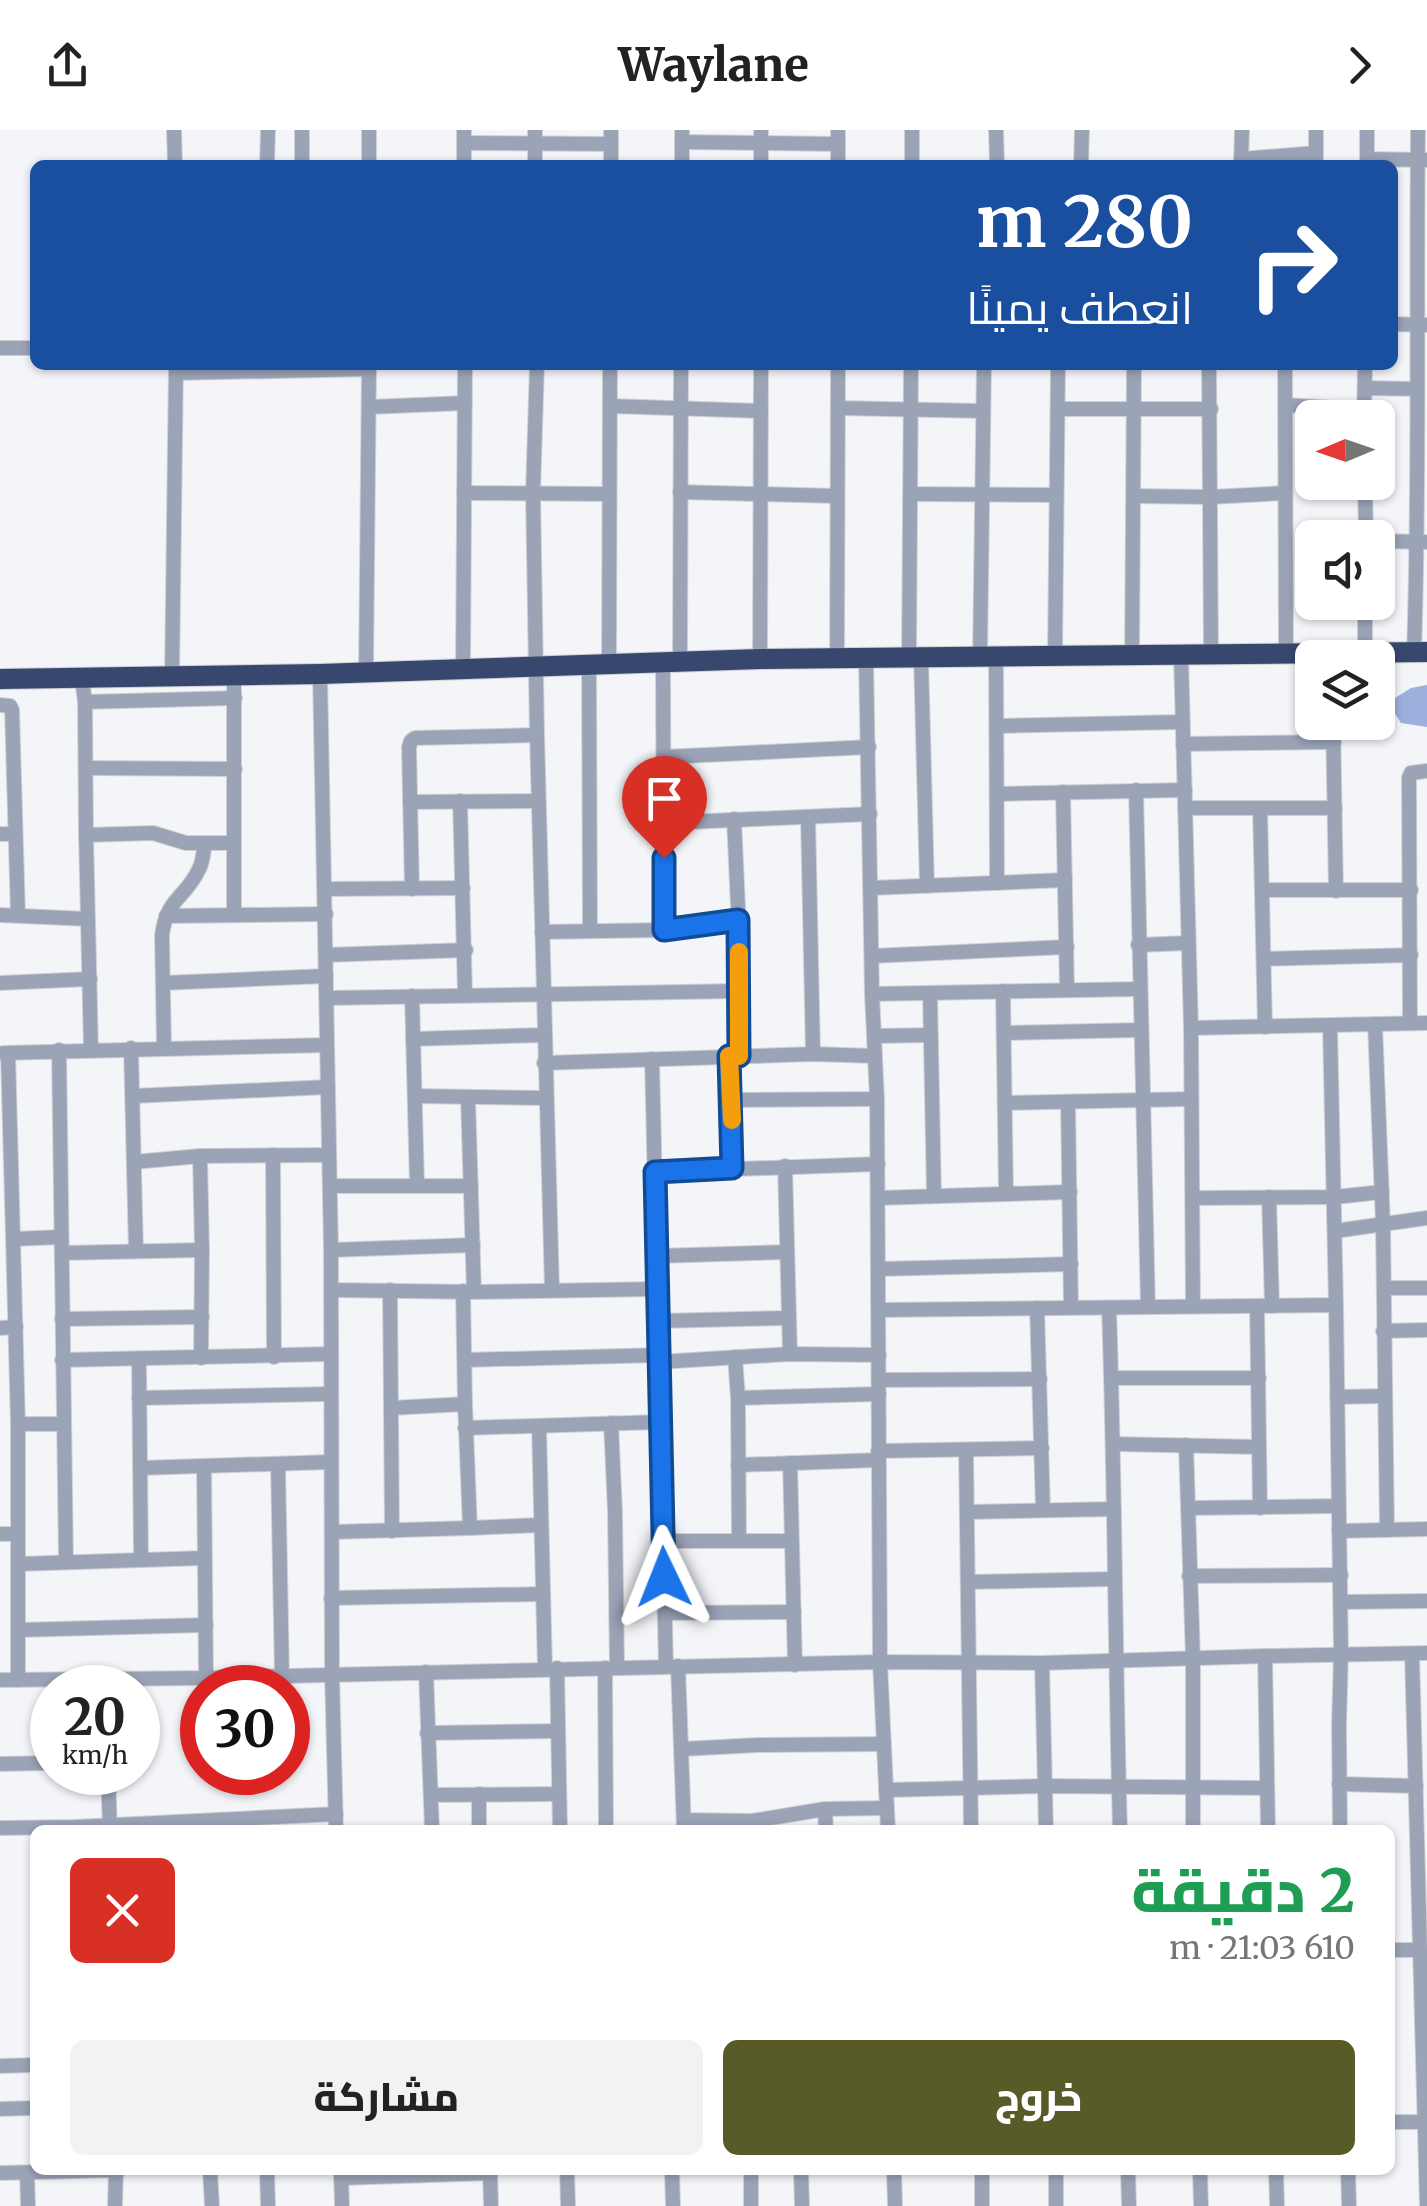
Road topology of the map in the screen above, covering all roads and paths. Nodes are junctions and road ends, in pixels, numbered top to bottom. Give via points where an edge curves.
1 (174, 130) edge
2 (268, 130) edge
3 (302, 130) edge
4 (369, 130) edge
5 (912, 130) edge
6 (996, 130) edge
7 (1082, 130) edge
8 (1242, 130) edge
9 (1316, 130) edge
10 (1367, 130) edge
11 (1418, 130) edge
12 (464, 136) edge
13 (535, 136) edge
14 (682, 136) edge
15 (611, 137) edge
16 (761, 137) edge
17 (838, 137) edge
18 (1316, 159) edge
19 (175, 160) edge
20 (266, 160) edge
21 (302, 160) edge
22 (369, 160) edge
23 (912, 160) edge
24 (996, 160) edge
25 (1081, 160) edge
26 (1242, 160) edge
27 (1366, 160) edge
28 (1422, 160) edge
29 (1421, 325) edge
30 (0, 348) edge
31 (30, 348) edge
32 (176, 370) edge
33 (369, 370) edge
34 (464, 370) edge
35 (536, 370) edge
36 (610, 370) edge
37 (681, 370) edge
38 (761, 370) edge
39 (838, 370) edge
40 (912, 370) edge
41 (984, 370) edge
42 (1058, 370) edge
43 (1134, 370) edge
44 (1210, 370) edge
45 (1286, 370) edge
46 (1365, 370) edge
47 (1365, 388) junction
48 (1416, 388) junction
49 (1365, 400) edge
50 (464, 402) junction
51 (1286, 405) junction
52 (369, 406) junction
53 (610, 406) junction
54 (1295, 406) edge
55 (681, 407) junction
56 (838, 408) junction
57 (1058, 409) junction
58 (1134, 409) junction
59 (1211, 409) junction
60 (912, 410) junction
61 (761, 411) junction
62 (983, 412) junction
63 (533, 492) junction
64 (680, 492) junction
65 (464, 493) junction
66 (1284, 493) junction
67 (608, 494) junction
68 (760, 494) junction
69 (911, 494) junction
70 (983, 495) junction
71 (836, 496) junction
72 (1056, 496) junction
73 (1134, 496) junction
74 (1211, 497) junction
75 (1395, 541) edge
76 (1422, 542) edge
77 (1395, 652) edge
78 (1421, 652) edge
79 (1211, 654) junction
80 (1286, 654) junction
81 (1295, 654) edge
82 (1181, 655) junction
83 (988, 656) junction
84 (1056, 656) junction
85 (1132, 656) junction
86 (916, 657) junction
87 (837, 658) junction
88 (866, 658) junction
89 (760, 659) junction
90 (672, 662) junction
91 (599, 664) junction
92 (537, 666) junction
93 (462, 668) junction
94 (366, 672) junction
95 (234, 674) junction
96 (320, 674) junction
97 (172, 677) junction
98 (82, 678) junction
99 (0, 679) edge
100 (235, 698) junction
101 (86, 702) junction
102 (0, 705) edge
103 (1182, 722) junction
104 (998, 726) junction
105 (537, 736) junction
106 (1334, 742) joint
107 (1183, 744) junction
108 (868, 747) junction
109 (664, 758) junction
110 (86, 768) junction
111 (7, 769) edge
112 (235, 769) junction
113 (1427, 771) edge
114 (1136, 790) junction
115 (1185, 790) junction
116 (1063, 792) junction
117 (998, 794) junction
118 (460, 801) junction
119 (538, 801) junction
120 (410, 802) junction
121 (1185, 808) junction
122 (1260, 808) junction
123 (1334, 808) junction
124 (1427, 809) edge
125 (1409, 810) junction
126 (870, 814) junction
127 (808, 817) junction
128 (734, 819) junction
129 (664, 823) junction
130 (8, 834) edge
131 (86, 835) junction
132 (233, 843) junction
133 (205, 844) junction
134 (1065, 880) junction
135 (998, 882) junction
136 (927, 886) junction
137 (325, 888) junction
138 (463, 888) junction
139 (871, 888) junction
140 (412, 889) junction
141 (1263, 890) junction
142 (1411, 890) junction
143 (1336, 891) junction
144 (234, 914) junction
145 (326, 914) junction
146 (0, 915) edge
147 (18, 915) junction
148 (166, 916) junction
149 (88, 919) junction
150 (738, 920) junction
151 (590, 930) junction
152 (664, 930) junction
153 (542, 932) junction
154 (1188, 943) junction
155 (1138, 945) junction
156 (1066, 947) junction
157 (466, 950) junction
158 (326, 955) junction
159 (1412, 955) junction
160 (872, 956) junction
161 (1264, 958) junction
162 (326, 976) junction
163 (90, 979) junction
164 (163, 982) junction
165 (0, 983) edge
166 (1139, 988) junction
167 (1068, 990) junction
168 (739, 991) junction
169 (1004, 991) junction
170 (930, 993) junction
171 (872, 994) junction
172 (466, 995) junction
173 (544, 995) junction
174 (412, 996) junction
175 (327, 998) junction
176 (1410, 1023) junction
177 (1427, 1023) edge
178 (1376, 1024) junction
179 (1330, 1026) junction
180 (1191, 1028) junction
181 (1265, 1028) junction
182 (1140, 1030) junction
183 (1005, 1034) junction
184 (544, 1035) junction
185 (930, 1035) junction
186 (875, 1036) junction
187 (413, 1039) junction
188 (327, 1045) junction
189 (132, 1048) junction
190 (164, 1048) junction
191 (59, 1050) junction
192 (91, 1050) junction
193 (4, 1053) edge
194 (813, 1054) junction
195 (734, 1056) junction
196 (875, 1056) junction
197 (652, 1060) junction
198 (544, 1062) junction
199 (328, 1087) junction
200 (133, 1096) junction
201 (415, 1096) junction
202 (468, 1098) junction
203 (545, 1098) junction
204 (877, 1099) junction
205 (1191, 1099) junction
206 (732, 1100) junction
207 (1142, 1100) junction
208 (1068, 1102) junction
209 (1005, 1103) junction
210 (6, 1137) edge
211 (274, 1154) junction
212 (329, 1155) junction
213 (200, 1156) junction
214 (134, 1162) junction
215 (878, 1164) junction
216 (785, 1166) junction
217 (732, 1168) junction
218 (655, 1172) junction
219 (417, 1185) junction
220 (330, 1186) junction
221 (470, 1186) junction
222 (1070, 1192) junction
223 (1382, 1192) junction
224 (1006, 1194) junction
225 (934, 1196) junction
226 (1335, 1196) junction
227 (878, 1198) junction
228 (1194, 1198) junction
229 (1269, 1198) junction
230 (6, 1216) edge
231 (1427, 1218) edge
232 (1383, 1224) junction
233 (1335, 1231) junction
234 (61, 1236) junction
235 (14, 1239) junction
236 (473, 1245) junction
237 (202, 1250) junction
238 (332, 1250) junction
239 (136, 1251) junction
240 (787, 1252) junction
241 (62, 1254) junction
242 (657, 1256) junction
243 (1071, 1264) junction
244 (879, 1269) junction
245 (1384, 1288) junction
246 (1427, 1288) edge
247 (552, 1289) junction
248 (331, 1290) junction
249 (390, 1290) junction
250 (657, 1290) junction
251 (469, 1292) junction
252 (1336, 1305) junction
253 (1193, 1306) junction
254 (1265, 1306) junction
255 (1037, 1308) junction
256 (1071, 1308) junction
257 (1109, 1308) junction
258 (1148, 1308) junction
259 (879, 1310) junction
260 (202, 1317) junction
261 (789, 1318) junction
262 (62, 1319) junction
263 (658, 1321) junction
264 (0, 1328) edge
265 (16, 1328) junction
266 (1427, 1330) edge
267 (1383, 1331) junction
268 (330, 1354) junction
269 (790, 1354) junction
270 (735, 1356) junction
271 (879, 1356) junction
272 (274, 1357) junction
273 (201, 1358) junction
274 (659, 1358) junction
275 (139, 1359) junction
276 (62, 1360) junction
277 (465, 1360) junction
278 (1112, 1378) junction
279 (1259, 1378) junction
280 (1040, 1379) junction
281 (879, 1387) junction
282 (330, 1394) junction
283 (1384, 1396) junction
284 (1337, 1397) junction
285 (139, 1398) junction
286 (738, 1398) junction
287 (464, 1404) junction
288 (392, 1408) junction
289 (660, 1422) junction
290 (18, 1424) junction
291 (63, 1424) junction
292 (611, 1424) junction
293 (539, 1426) junction
294 (466, 1428) junction
295 (1114, 1444) junction
296 (1186, 1445) junction
297 (1259, 1447) junction
298 (1042, 1448) junction
299 (966, 1450) junction
300 (878, 1456) junction
301 (331, 1462) junction
302 (790, 1462) junction
303 (278, 1464) junction
304 (738, 1465) junction
305 (204, 1466) junction
306 (140, 1468) junction
307 (1338, 1506) junction
308 (1188, 1508) junction
309 (1260, 1508) junction
310 (1114, 1509) junction
311 (1043, 1510) junction
312 (968, 1512) junction
313 (540, 1525) junction
314 (470, 1528) junction
315 (1427, 1529) edge
316 (1387, 1530) junction
317 (392, 1531) junction
318 (1339, 1531) junction
319 (332, 1532) junction
320 (0, 1534) edge
321 (18, 1534) junction
322 (663, 1541) junction
323 (739, 1541) junction
324 (791, 1541) junction
325 (204, 1558) junction
326 (142, 1560) junction
327 (66, 1561) junction
328 (18, 1564) junction
329 (1340, 1574) junction
330 (1189, 1576) junction
331 (1114, 1579) junction
332 (969, 1582) junction
333 (542, 1594) junction
334 (331, 1598) junction
335 (1427, 1601) edge
336 (1341, 1602) junction
337 (0, 1604) edge
338 (18, 1604) junction
339 (794, 1612) junction
340 (665, 1613) junction
341 (206, 1625) junction
342 (18, 1630) junction
343 (1341, 1654) junction
344 (1420, 1654) edge
345 (1264, 1656) junction
346 (1193, 1658) junction
347 (1118, 1661) junction
348 (880, 1662) junction
349 (968, 1663) junction
350 (1042, 1663) junction
351 (206, 1665) edge
352 (282, 1665) edge
353 (795, 1665) junction
354 (672, 1666) junction
355 (611, 1668) junction
356 (551, 1669) junction
357 (426, 1672) junction
358 (332, 1674) junction
359 (310, 1675) edge
360 (0, 1680) edge
361 (18, 1680) junction
362 (30, 1681) edge
363 (558, 1730) junction
364 (427, 1732) junction
365 (1421, 1733) edge
366 (884, 1744) junction
367 (682, 1748) junction
368 (30, 1763) edge
369 (0, 1764) edge
370 (1339, 1784) junction
371 (1044, 1786) junction
372 (1118, 1786) junction
373 (1193, 1786) junction
374 (1416, 1786) junction
375 (970, 1788) junction
376 (1267, 1788) junction
377 (886, 1790) junction
378 (479, 1794) junction
379 (559, 1794) junction
380 (109, 1795) edge
381 (431, 1796) junction
382 (887, 1808) junction
383 (825, 1810) junction
384 (336, 1822) edge
385 (110, 1825) edge
386 (200, 1825) edge
387 (432, 1825) edge
388 (479, 1825) edge
389 (560, 1825) edge
390 (606, 1825) edge
391 (684, 1825) edge
392 (752, 1825) edge
393 (826, 1825) edge
394 (888, 1825) edge
395 (971, 1825) edge
396 (1046, 1825) edge
397 (1120, 1825) edge
398 (1193, 1825) edge
399 (1268, 1825) edge
400 (1340, 1825) edge
401 (0, 1828) edge
402 (30, 1829) edge
403 (1423, 1887) edge
404 (1395, 1950) edge
405 (1419, 1950) junction
406 (30, 2065) edge
407 (0, 2066) edge
408 (30, 2108) edge
409 (0, 2109) edge
410 (1395, 2122) edge
411 (1426, 2122) edge
412 (0, 2173) edge
413 (27, 2173) junction
414 (30, 2173) edge
415 (117, 2175) edge
416 (210, 2175) edge
417 (267, 2175) edge
418 (341, 2175) edge
419 (490, 2175) edge
420 (567, 2175) edge
421 (672, 2175) edge
422 (750, 2175) edge
423 (801, 2175) edge
424 (894, 2175) edge
425 (982, 2175) edge
426 (1056, 2175) edge
427 (1128, 2175) edge
428 (1200, 2175) edge
429 (1276, 2175) edge
430 (1348, 2175) edge
431 (28, 2206) edge
432 (115, 2206) edge
433 (212, 2206) edge
434 (268, 2206) edge
435 (342, 2206) edge
436 (491, 2206) edge
437 (568, 2206) edge
438 (673, 2206) edge
439 (752, 2206) edge
440 (802, 2206) edge
441 (896, 2206) edge
442 (982, 2206) edge
443 (1056, 2206) edge
444 (1129, 2206) edge
445 (1201, 2206) edge
446 (1277, 2206) edge
447 (1349, 2206) edge
448 (1426, 2206) edge

1 - 19 street
2 - 20 street
3 - 21 street
4 - 22 street
5 - 23 street
6 - 24 street
7 - 25 street
8 - 26 street
9 - 18 street
10 - 27 street
11 - 28 street
12 - 13 street
13 - 15 street
14 - 16 street
16 - 17 street
28 - 29 street
29 - 48 street
30 - 31 street
32 - 97 street
33 - 52 street
34 - 50 street
35 - 63 street
36 - 53 street
37 - 55 street
38 - 61 street
39 - 56 street
40 - 60 street
41 - 62 street
42 - 57 street
43 - 58 street
44 - 59 street
45 - 51 street
46 - 47 street
47 - 48 street
47 - 49 street
48 - 76 street
50 - 52 street
50 - 65 street
51 - 54 street
51 - 66 street
52 - 94 street
53 - 55 street
53 - 67 street
55 - 61 street
55 - 64 street
56 - 60 street
56 - 71 street
57 - 58 street
57 - 72 street
58 - 59 street
58 - 73 street
59 - 74 street
60 - 62 street
60 - 69 street
61 - 68 street
62 - 70 street
63 - 65 street
63 - 67 street
63 - 92 street
64 - 68 street
64 - 90 street
65 - 93 street
66 - 74 street
66 - 80 street
67 - 91 street
68 - 71 street
68 - 89 street
69 - 70 street
69 - 86 street
70 - 72 street
70 - 83 street
71 - 87 street
72 - 84 street
73 - 74 street
73 - 85 street
74 - 79 street
75 - 76 street
76 - 78 street
77 - 78 highway
79 - 80 highway
79 - 82 highway
80 - 81 highway
82 - 85 highway
82 - 103 street
83 - 84 highway
83 - 86 highway
83 - 104 street
84 - 85 highway
86 - 88 highway
86 - 136 street
87 - 88 highway
87 - 89 highway
88 - 108 street
89 - 90 highway
90 - 91 highway
90 - 109 street
91 - 92 highway
91 - 151 street
92 - 93 highway
92 - 105 street
93 - 94 highway
94 - 96 highway
95 - 96 highway
95 - 97 highway
95 - 100 street
96 - 137 street
97 - 98 highway
98 - 99 highway
98 - 101 street
100 - 101 street
100 - 112 street
101 - 110 street
102 - 111 street via 12,710
103 - 104 street
103 - 107 street
104 - 117 street
105 - 119 street
105 - 120 street via 415,738 409,747
106 - 107 street
106 - 123 street
107 - 115 street
108 - 109 street
108 - 126 street
109 - 129 street
110 - 112 street
110 - 131 street
111 - 130 street
112 - 132 street
113 - 125 street via 1410,774
114 - 115 street
114 - 116 street
114 - 155 street
115 - 121 street
116 - 117 street
116 - 134 street
117 - 135 street
118 - 119 street
118 - 120 street
118 - 138 street
119 - 153 street
120 - 140 street
121 - 122 street
121 - 154 street
122 - 123 street
122 - 141 street
123 - 143 street
124 - 125 street
125 - 142 street
126 - 127 street
126 - 139 street
127 - 128 street
127 - 194 street
128 - 129 street
128 - 150 street
129 - 152 street
130 - 147 street
131 - 133 street via 153,833
131 - 149 street
132 - 133 street
132 - 144 street
133 - 148 street via 200,868
134 - 135 street
134 - 156 street
135 - 136 street
136 - 139 street
137 - 140 street
137 - 145 street
138 - 140 street
138 - 157 street
139 - 160 street
141 - 143 street
141 - 161 street
142 - 143 street
142 - 159 street
144 - 145 street
144 - 148 street
145 - 158 street
146 - 147 street
147 - 149 street
148 - 164 street
149 - 163 street
150 - 152 street
150 - 168 street
151 - 152 street
151 - 153 street
153 - 173 street
154 - 155 street
154 - 180 street
155 - 166 street
156 - 160 street
156 - 167 street
157 - 158 street
157 - 172 street
158 - 162 street
159 - 161 street
159 - 176 street
160 - 171 street
161 - 181 street
162 - 164 street
162 - 175 street
163 - 165 street
163 - 192 street
164 - 190 street
166 - 167 street
166 - 182 street
167 - 169 street
168 - 173 street
168 - 195 street
169 - 170 street
169 - 183 street
170 - 171 street
170 - 185 street
171 - 186 street
172 - 173 street
172 - 174 street
173 - 184 street
174 - 175 street
174 - 187 street
175 - 188 street
176 - 177 street
176 - 178 street
178 - 179 street
178 - 223 street
179 - 181 street
179 - 226 street
180 - 181 street
180 - 205 street
182 - 183 street
182 - 207 street
183 - 209 street
184 - 187 street
184 - 198 street
185 - 186 street
185 - 225 street
186 - 196 street
187 - 201 street
188 - 190 street
188 - 199 street
189 - 190 street
189 - 192 street
189 - 200 street
191 - 192 street
191 - 193 street
191 - 234 street
193 - 210 street
194 - 195 street
194 - 196 street
195 - 197 street
195 - 206 street
196 - 204 street
197 - 198 street
197 - 218 street
198 - 203 street
199 - 200 street
199 - 212 street
200 - 214 street
201 - 202 street
201 - 219 street
202 - 203 street
202 - 221 street
203 - 247 street
204 - 206 street
204 - 215 street
205 - 207 street
205 - 228 street
206 - 217 street
207 - 208 street
207 - 258 street
208 - 209 street
208 - 222 street
209 - 224 street
210 - 230 street
211 - 212 street
211 - 213 street
211 - 272 street
212 - 220 street
213 - 214 street
213 - 237 street
214 - 239 street
215 - 216 street
215 - 227 street
216 - 217 street
216 - 240 street
217 - 218 street
218 - 242 street
219 - 220 street
219 - 221 street
220 - 238 street
221 - 236 street
222 - 224 street
222 - 243 street
223 - 226 street
223 - 232 street
224 - 225 street
225 - 227 street
226 - 229 street
226 - 233 street
227 - 244 street
228 - 229 street
228 - 253 street
229 - 254 street
230 - 235 street
231 - 232 street
232 - 233 street
232 - 245 street
233 - 252 street
234 - 235 street
234 - 241 street
235 - 265 street
236 - 238 street
236 - 251 street
237 - 239 street
237 - 260 street
238 - 248 street
239 - 241 street
240 - 242 street
240 - 261 street
241 - 262 street
242 - 250 street
243 - 244 street
243 - 256 street
244 - 259 street
245 - 246 street
245 - 267 street
247 - 250 street
247 - 251 street
248 - 249 street
248 - 268 street
249 - 251 street
249 - 288 street
250 - 263 street
251 - 277 street
252 - 254 street
252 - 284 street
253 - 254 street
253 - 258 street
254 - 279 street
255 - 256 street
255 - 259 street
255 - 280 street
256 - 257 street
257 - 258 street
257 - 278 street
259 - 271 street
260 - 262 street
260 - 273 street
261 - 263 street
261 - 269 street
262 - 276 street
263 - 274 street
264 - 265 street
265 - 290 street
266 - 267 street
267 - 283 street
268 - 272 street
268 - 282 street
269 - 270 street
269 - 271 street
270 - 274 street
270 - 286 street
271 - 281 street
272 - 273 street
273 - 275 street
274 - 277 street
274 - 289 street
275 - 276 street
275 - 285 street
276 - 291 street
277 - 287 street
278 - 279 street
278 - 295 street
279 - 297 street
280 - 281 street
280 - 298 street
281 - 286 street
281 - 300 street
282 - 285 street
282 - 301 street
283 - 284 street
283 - 316 street
284 - 307 street
285 - 306 street
286 - 304 street
287 - 288 street
287 - 294 street
288 - 317 street
289 - 292 street
289 - 322 street
290 - 291 street
290 - 321 street
291 - 327 street
292 - 293 street
292 - 355 street
293 - 294 street
293 - 313 street
294 - 314 street
295 - 296 street
295 - 310 street
296 - 297 street
296 - 308 street
297 - 309 street
298 - 299 street
298 - 311 street
299 - 300 street
299 - 312 street
300 - 302 street
300 - 348 street
301 - 303 street
301 - 319 street
302 - 304 street
302 - 324 street
303 - 305 street
303 - 352 street
304 - 323 street
305 - 306 street
305 - 325 street
306 - 326 street
307 - 309 street
307 - 318 street
308 - 309 street
308 - 330 street
310 - 311 street
310 - 331 street
311 - 312 street
312 - 332 street
313 - 314 street
313 - 333 street
314 - 317 street
315 - 316 street
316 - 318 street
317 - 319 street
318 - 329 street
319 - 334 street
320 - 321 street
321 - 328 street
322 - 323 street
322 - 340 street
323 - 324 street
324 - 339 street
325 - 326 street
325 - 341 street
326 - 327 street
327 - 328 street
328 - 338 street
329 - 330 street
329 - 336 street
330 - 346 street
331 - 332 street
331 - 347 street
332 - 349 street
333 - 334 street
333 - 356 street
334 - 358 street
335 - 336 street
336 - 343 street
337 - 338 street
338 - 342 street
339 - 340 street
339 - 353 street
340 - 354 street
341 - 342 street
341 - 351 street
342 - 361 street
343 - 344 street
343 - 345 street
343 - 370 street
344 - 365 street
345 - 346 street
345 - 376 street
346 - 347 street
346 - 373 street
347 - 350 street
347 - 372 street
348 - 349 street
348 - 353 street
348 - 366 street
349 - 350 street
349 - 375 street
350 - 371 street
353 - 354 street
354 - 355 street
354 - 367 street
355 - 356 street
355 - 390 street
356 - 357 street
356 - 363 street
357 - 358 street
357 - 364 street
358 - 359 street
358 - 384 street
360 - 361 street
361 - 362 street
363 - 364 street
363 - 379 street
364 - 381 street
365 - 374 street
366 - 367 street
366 - 377 street
367 - 391 street
368 - 369 street
370 - 374 street
370 - 400 street
371 - 372 street
371 - 375 street
371 - 396 street
372 - 373 street
372 - 397 street
373 - 376 street
373 - 398 street
374 - 403 street
375 - 377 street
375 - 395 street
376 - 399 street
377 - 382 street
378 - 379 street
378 - 381 street
378 - 388 street
379 - 389 street
380 - 385 street
381 - 387 street
382 - 383 street
382 - 394 street
383 - 392 street
383 - 393 street
384 - 386 street
391 - 392 street
401 - 402 street
403 - 405 street
404 - 405 street
405 - 411 street
406 - 407 street
408 - 409 street
410 - 411 street
411 - 448 street
412 - 413 street
413 - 414 street
413 - 431 street
415 - 432 street
416 - 433 street
417 - 434 street
418 - 435 street
419 - 436 street
420 - 437 street
421 - 438 street
422 - 439 street
423 - 440 street
424 - 441 street
425 - 442 street
426 - 443 street
427 - 444 street
428 - 445 street
429 - 446 street
430 - 447 street

